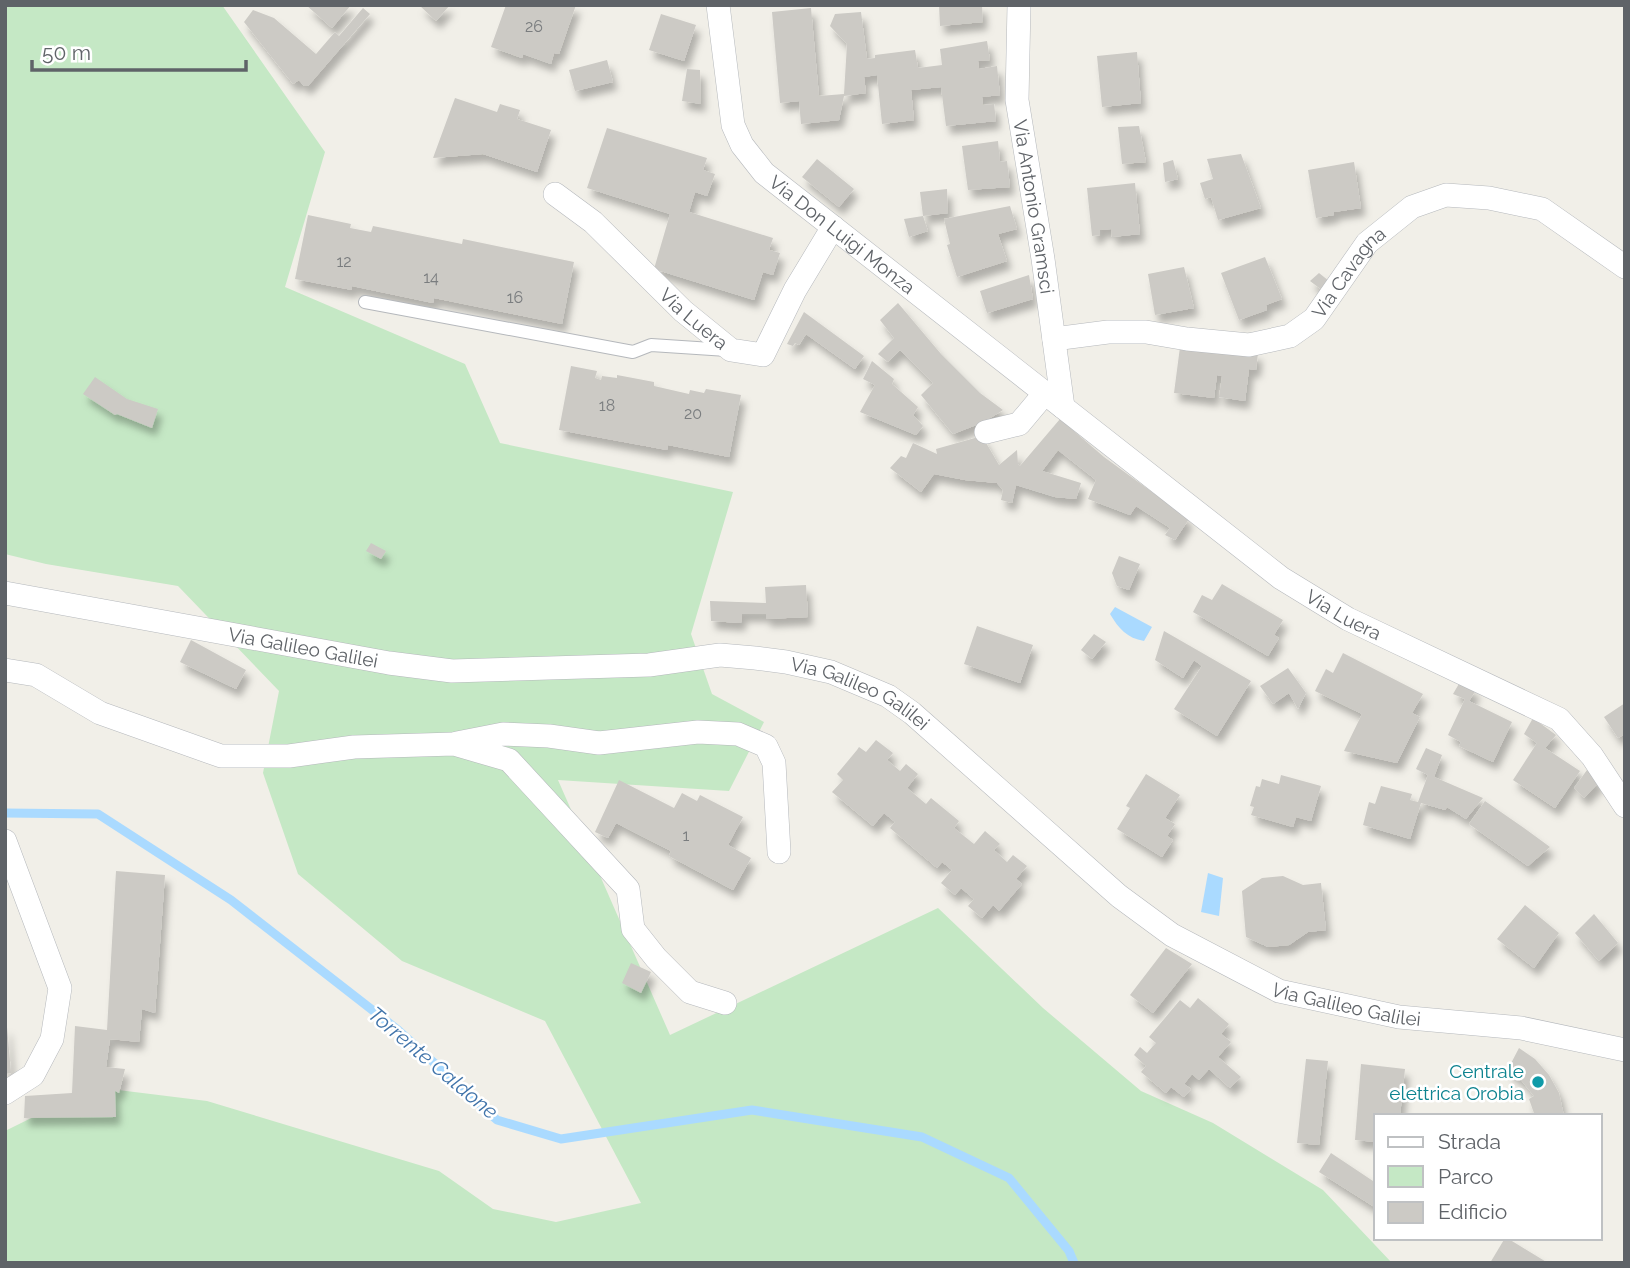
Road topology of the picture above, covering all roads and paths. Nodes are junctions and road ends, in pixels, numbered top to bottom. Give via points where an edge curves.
1 (718, 5) edge
2 (1019, 5) edge
3 (555, 194) dead end
4 (833, 227) junction
5 (1625, 267) edge
6 (365, 302) dead end
7 (1054, 339) junction
8 (730, 350) junction
9 (1054, 400) junction
10 (986, 432) dead end
11 (5, 593) edge
12 (5, 670) edge
13 (454, 744) junction
14 (1625, 806) edge
15 (8, 848) edge
16 (779, 852) dead end
17 (725, 1003) dead end
18 (1625, 1050) edge
19 (5, 1093) edge

1 - 4 street, Via Don Luigi Monza via 733,125 742,145 764,173
2 - 7 street, Via Antonio Gramsci via 1017,100
3 - 8 street, Via Luera via 593,222 683,311
4 - 8 street, Via Luera via 794,290 763,355
4 - 9 street, Via Don Luigi Monza
5 - 7 street, Via Cavagna via 1542,209 1446,195 1412,207 1367,243 1314,319 1290,336 1249,345 1146,332
6 - 8 lane via 633,352 651,345
7 - 9 street, Via Antonio Gramsci
9 - 10 street via 1018,424
9 - 14 street, Via Luera via 1280,578 1348,619 1559,719 1592,756
11 - 18 street, Via Galileo Galilei via 453,671 649,666 720,655 831,672 888,696 912,712 1119,897 1167,932 1279,991 1399,1017 1521,1028
12 - 13 street via 36,676 100,713 221,756
13 - 16 street via 503,734 599,743 698,733 738,734 766,746 774,763
13 - 17 street via 509,760 628,889 633,929 656,958 690,992
15 - 19 street via 60,988 52,1039 33,1075

